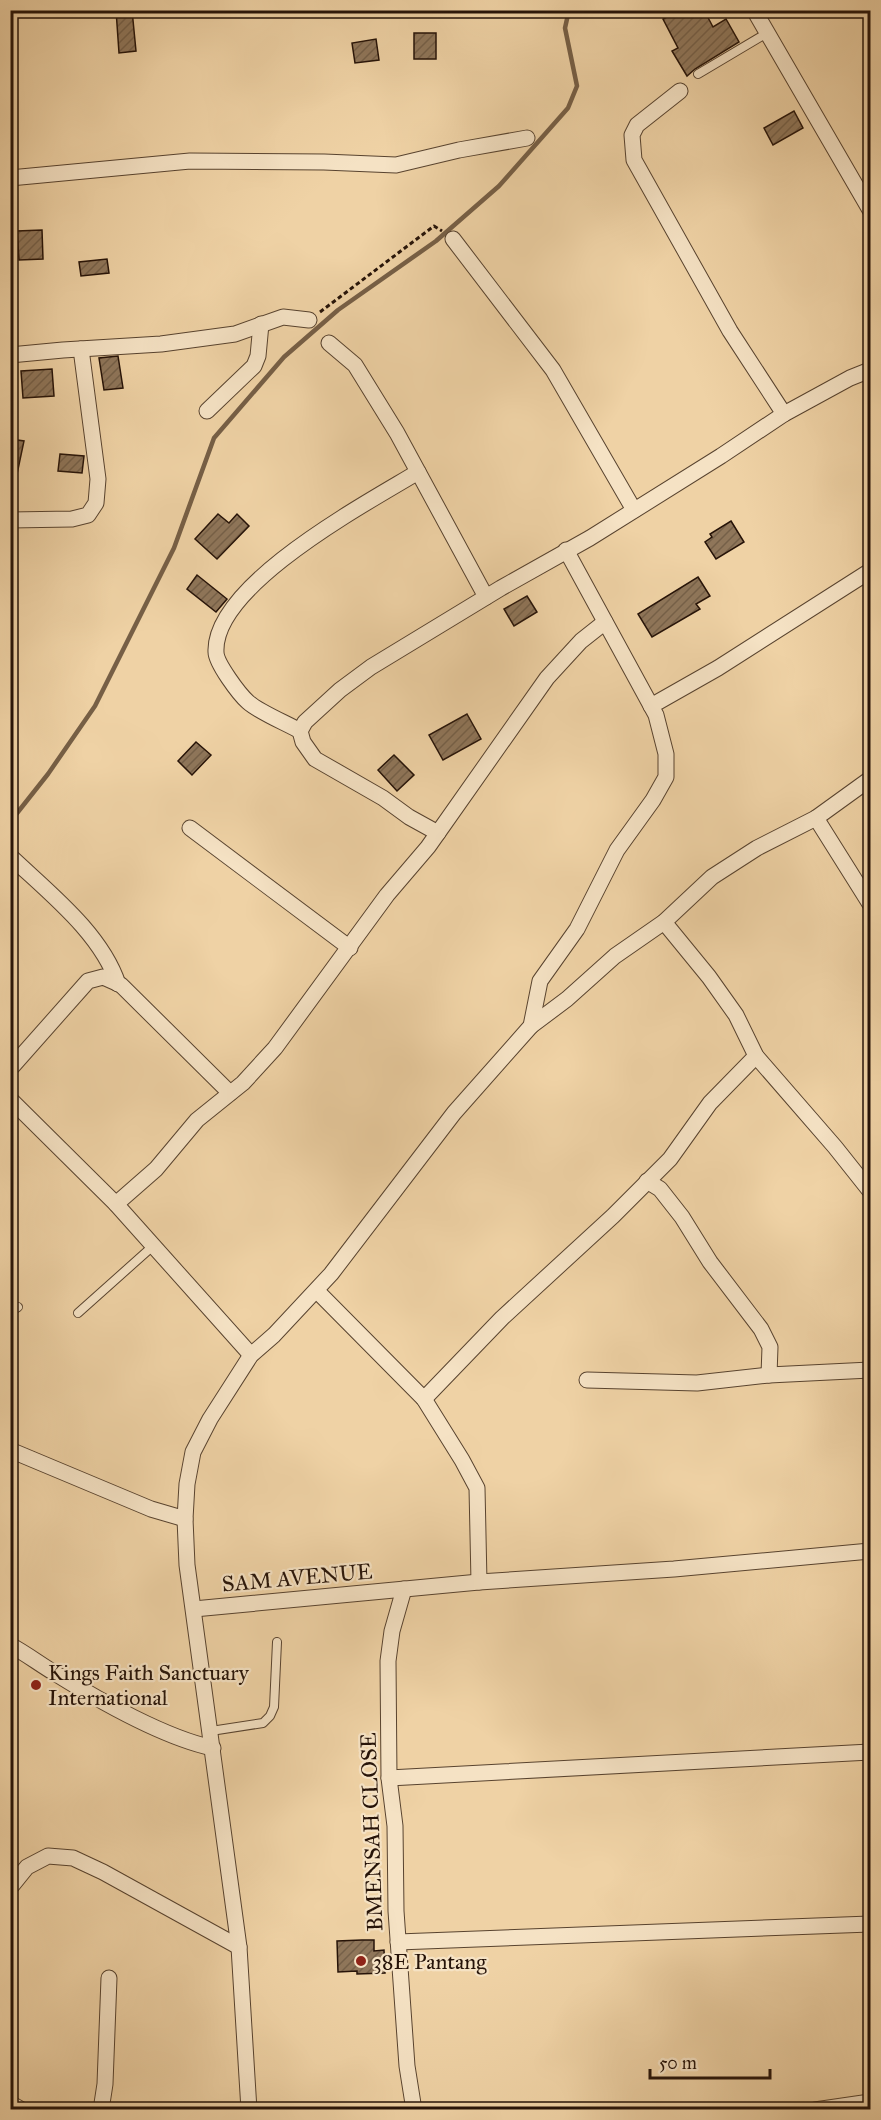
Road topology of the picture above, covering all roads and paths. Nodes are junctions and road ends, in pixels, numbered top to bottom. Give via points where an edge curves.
1 (754, 10) edge
2 (766, 33) junction
3 (698, 74) dead end
4 (680, 91) dead end
5 (527, 138) dead end
6 (10, 178) edge
7 (870, 210) edge
8 (434, 226) dead end
9 (453, 239) dead end
10 (309, 320) joint
11 (261, 324) junction
12 (329, 343) dead end
13 (81, 349) junction
14 (10, 355) edge
15 (870, 370) edge
16 (207, 411) dead end
17 (784, 414) junction
18 (418, 472) junction
19 (634, 510) junction
20 (10, 520) edge
21 (566, 550) junction
22 (870, 571) edge
23 (486, 597) junction
24 (605, 622) junction
25 (651, 706) junction
26 (300, 731) junction
27 (870, 778) edge
28 (816, 818) junction
29 (190, 828) dead end
30 (438, 833) junction
31 (10, 856) edge
32 (870, 904) edge
33 (664, 922) junction
34 (350, 948) junction
35 (118, 984) junction
36 (531, 1026) junction
37 (756, 1056) junction
38 (10, 1069) edge
39 (230, 1093) junction
40 (10, 1099) edge
41 (647, 1181) junction
42 (870, 1191) edge
43 (116, 1204) junction
44 (153, 1246) junction
45 (317, 1292) junction
46 (78, 1313) dead end
47 (251, 1355) junction
48 (870, 1370) edge
49 (769, 1375) junction
50 (587, 1380) dead end
51 (424, 1399) junction
52 (10, 1450) edge
53 (185, 1519) junction
54 (870, 1551) edge
55 (479, 1582) junction
56 (404, 1589) junction
57 (194, 1609) junction
58 (277, 1642) dead end
59 (10, 1646) edge
60 (211, 1731) junction
61 (213, 1748) junction
62 (870, 1752) edge
63 (389, 1778) junction
64 (10, 1888) edge
65 (870, 1924) edge
66 (398, 1942) junction
67 (239, 1947) junction
68 (109, 1978) dead end
69 (870, 2102) edge
70 (10, 2103) edge
71 (22, 2109) edge
72 (101, 2109) edge
73 (249, 2109) edge
74 (414, 2109) edge
75 (815, 2109) edge

1 - 2 street
2 - 3 lane
2 - 7 street
4 - 17 street via 637,125 632,135 634,160 730,332
5 - 6 street via 396,165 190,161
8 - 10 path
9 - 19 street via 554,370
10 - 11 street via 283,317
11 - 13 street via 235,334
11 - 16 street via 254,366
12 - 18 street via 355,365
13 - 14 street
13 - 20 street via 98,479 96,503 88,515 72,519
15 - 17 street
17 - 19 street
18 - 23 street
18 - 26 street via 313,536 272,568 237,604 219,631 215,654 248,702
19 - 21 street
21 - 23 street
21 - 24 street
22 - 25 street
23 - 26 street via 340,690
24 - 25 street
24 - 30 street via 581,641 547,678
25 - 36 street via 666,754 666,777 617,850 577,928 540,981
26 - 30 street via 315,759
27 - 28 street
28 - 32 street
28 - 33 street via 757,848 712,877
29 - 34 street
30 - 34 street
31 - 35 street via 104,952
33 - 36 street via 615,956
33 - 37 street via 736,1015
34 - 39 street via 275,1048
35 - 38 street via 102,976 88,981
35 - 39 street
36 - 45 street via 454,1113
37 - 41 street via 710,1103 670,1159
37 - 42 street
39 - 43 street via 197,1120 156,1169
40 - 43 street
41 - 49 street via 660,1189 682,1216 710,1262 761,1329 770,1347
41 - 51 street via 502,1318
43 - 44 street
44 - 46 lane
44 - 47 street
45 - 47 street
45 - 51 street
47 - 53 street via 193,1452
48 - 49 street
49 - 50 street via 697,1383
51 - 55 street via 477,1488
52 - 53 street via 151,1509
53 - 57 street
54 - 55 street, SAM AVENUE
55 - 56 street, SAM AVENUE
56 - 57 street, SAM AVENUE
56 - 63 street, BMENSAH CLOSE via 388,1661
57 - 60 street
58 - 60 lane via 274,1707 270,1716 263,1723
59 - 61 street via 132,1715 175,1736
60 - 61 street
61 - 67 street
62 - 63 street
63 - 66 street, BMENSAH CLOSE via 395,1826
64 - 67 street via 27,1867 48,1856 73,1858
65 - 66 street
66 - 74 street, BMENSAH CLOSE
67 - 73 street
68 - 72 street
69 - 75 street
70 - 71 street

